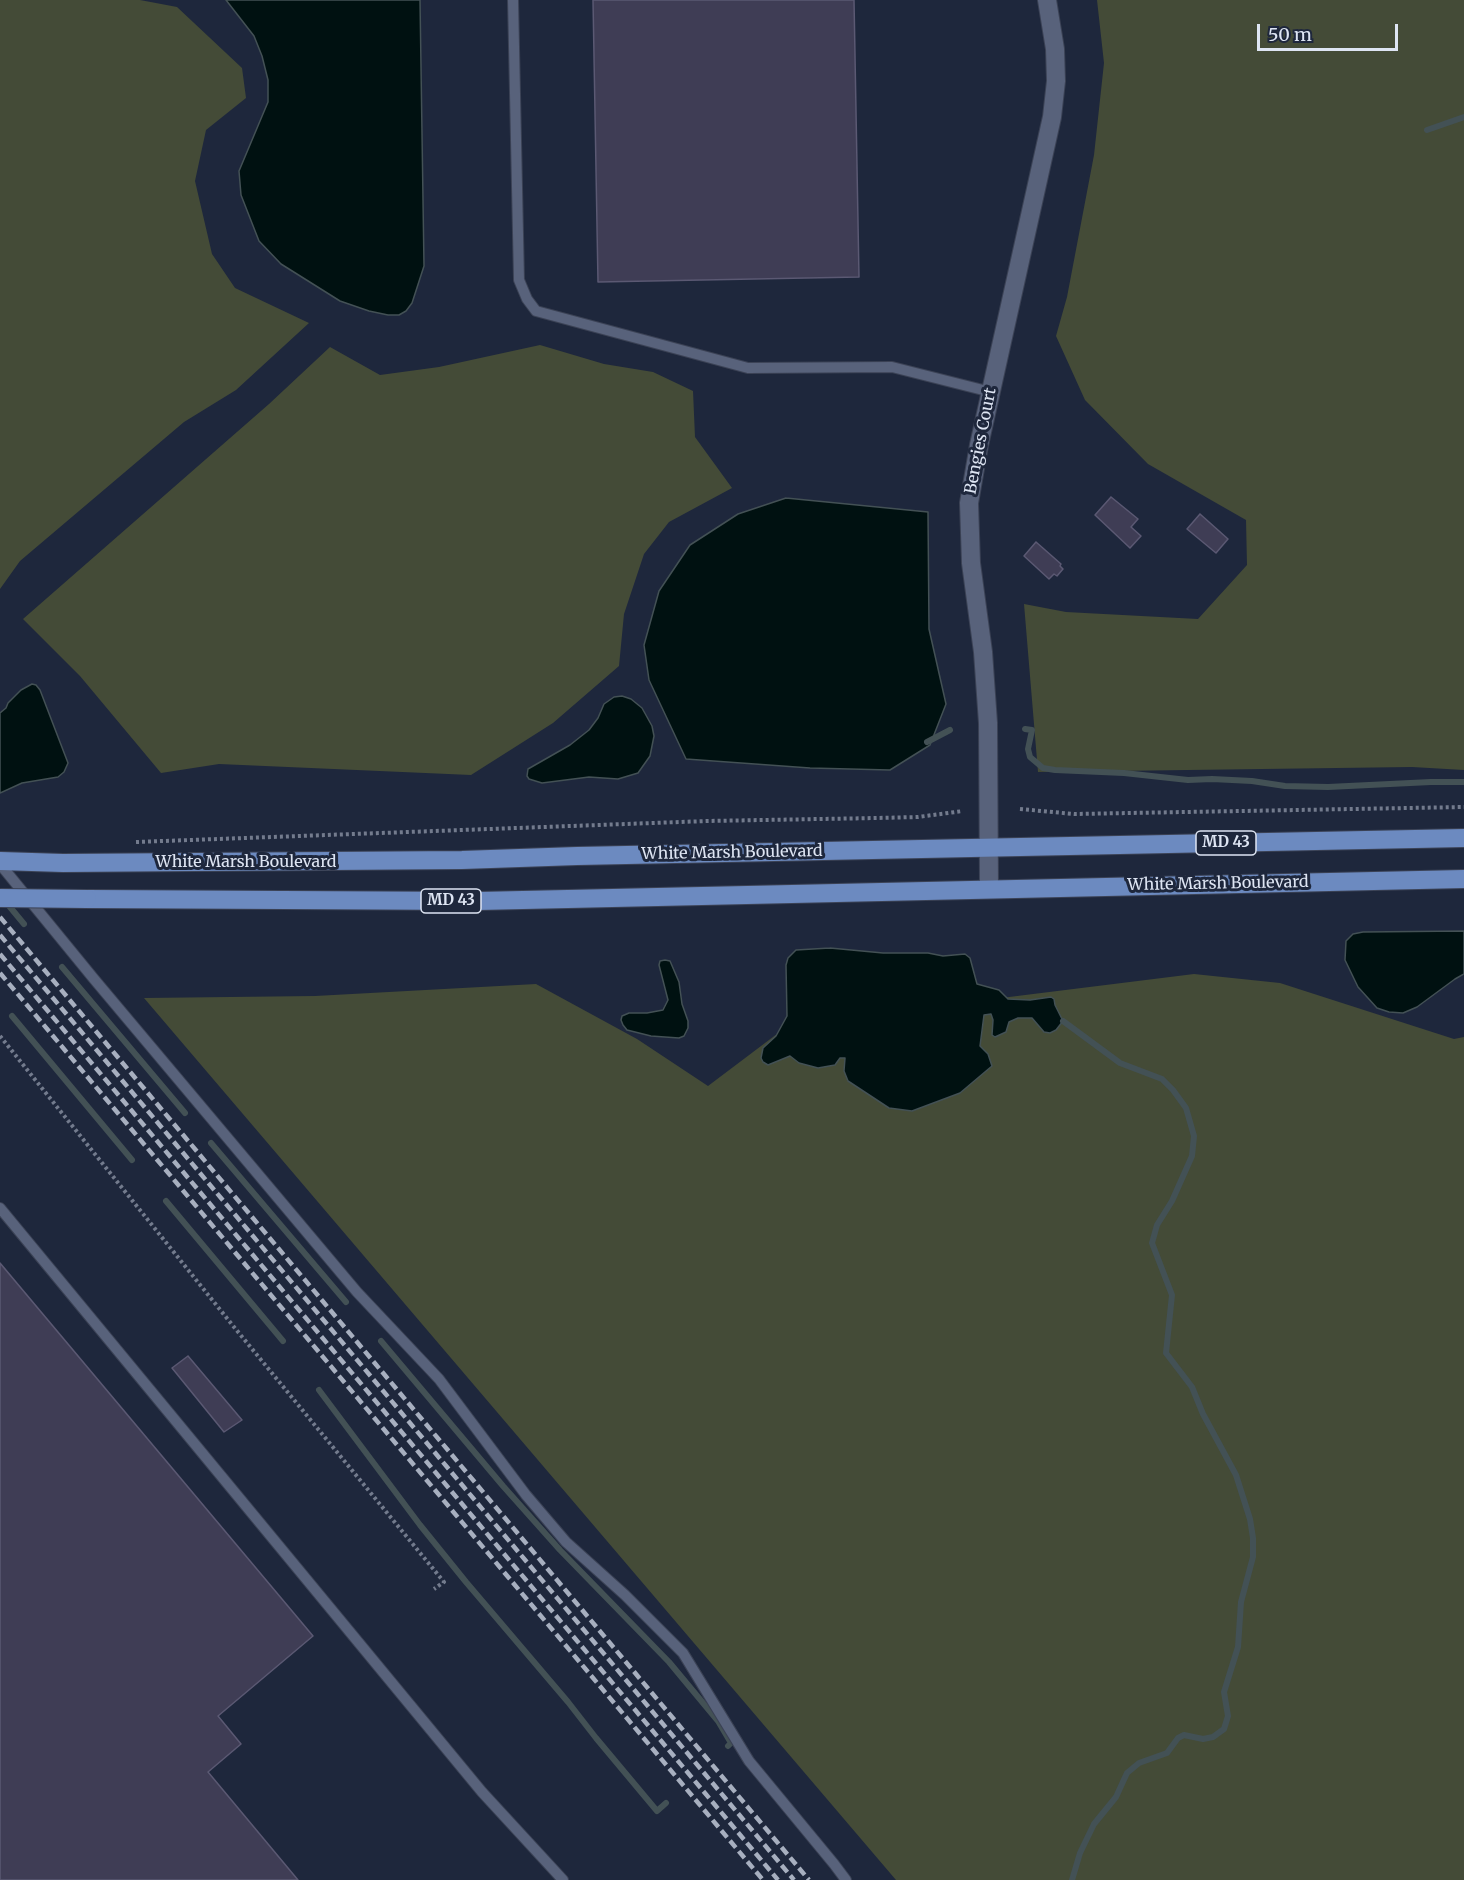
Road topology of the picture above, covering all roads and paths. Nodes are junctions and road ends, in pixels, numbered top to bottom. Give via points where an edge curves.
1 (513, 0) edge
2 (1047, 0) edge
3 (991, 392) junction
4 (1464, 807) edge
5 (1020, 809) dead end
6 (963, 811) dead end
7 (1464, 838) edge
8 (133, 843) dead end
9 (989, 848) junction
10 (0, 862) edge
11 (1464, 879) edge
12 (989, 889) junction
13 (0, 898) edge
14 (0, 1036) edge
15 (0, 1208) edge
16 (434, 1589) dead end
17 (562, 1880) edge
18 (846, 1880) edge

1 - 3 lane via 519,279 536,311 748,368 892,367
2 - 3 street, Bengies Court via 1055,49 1052,117
3 - 9 street, Bengies Court via 973,476 969,521 988,723
4 - 5 path via 1074,814
6 - 8 path via 918,817 706,821
7 - 9 main road, White Marsh Boulevard / MD 43
9 - 10 main road, White Marsh Boulevard / MD 43 via 462,860
9 - 12 street, Bengies Court
10 - 18 lane via 94,980 357,1292 439,1379 566,1542 683,1653 749,1761
11 - 12 main road, White Marsh Boulevard / MD 43
12 - 13 main road, White Marsh Boulevard / MD 43, bridge via 478,902
14 - 16 path via 444,1582
15 - 17 lane via 482,1792

